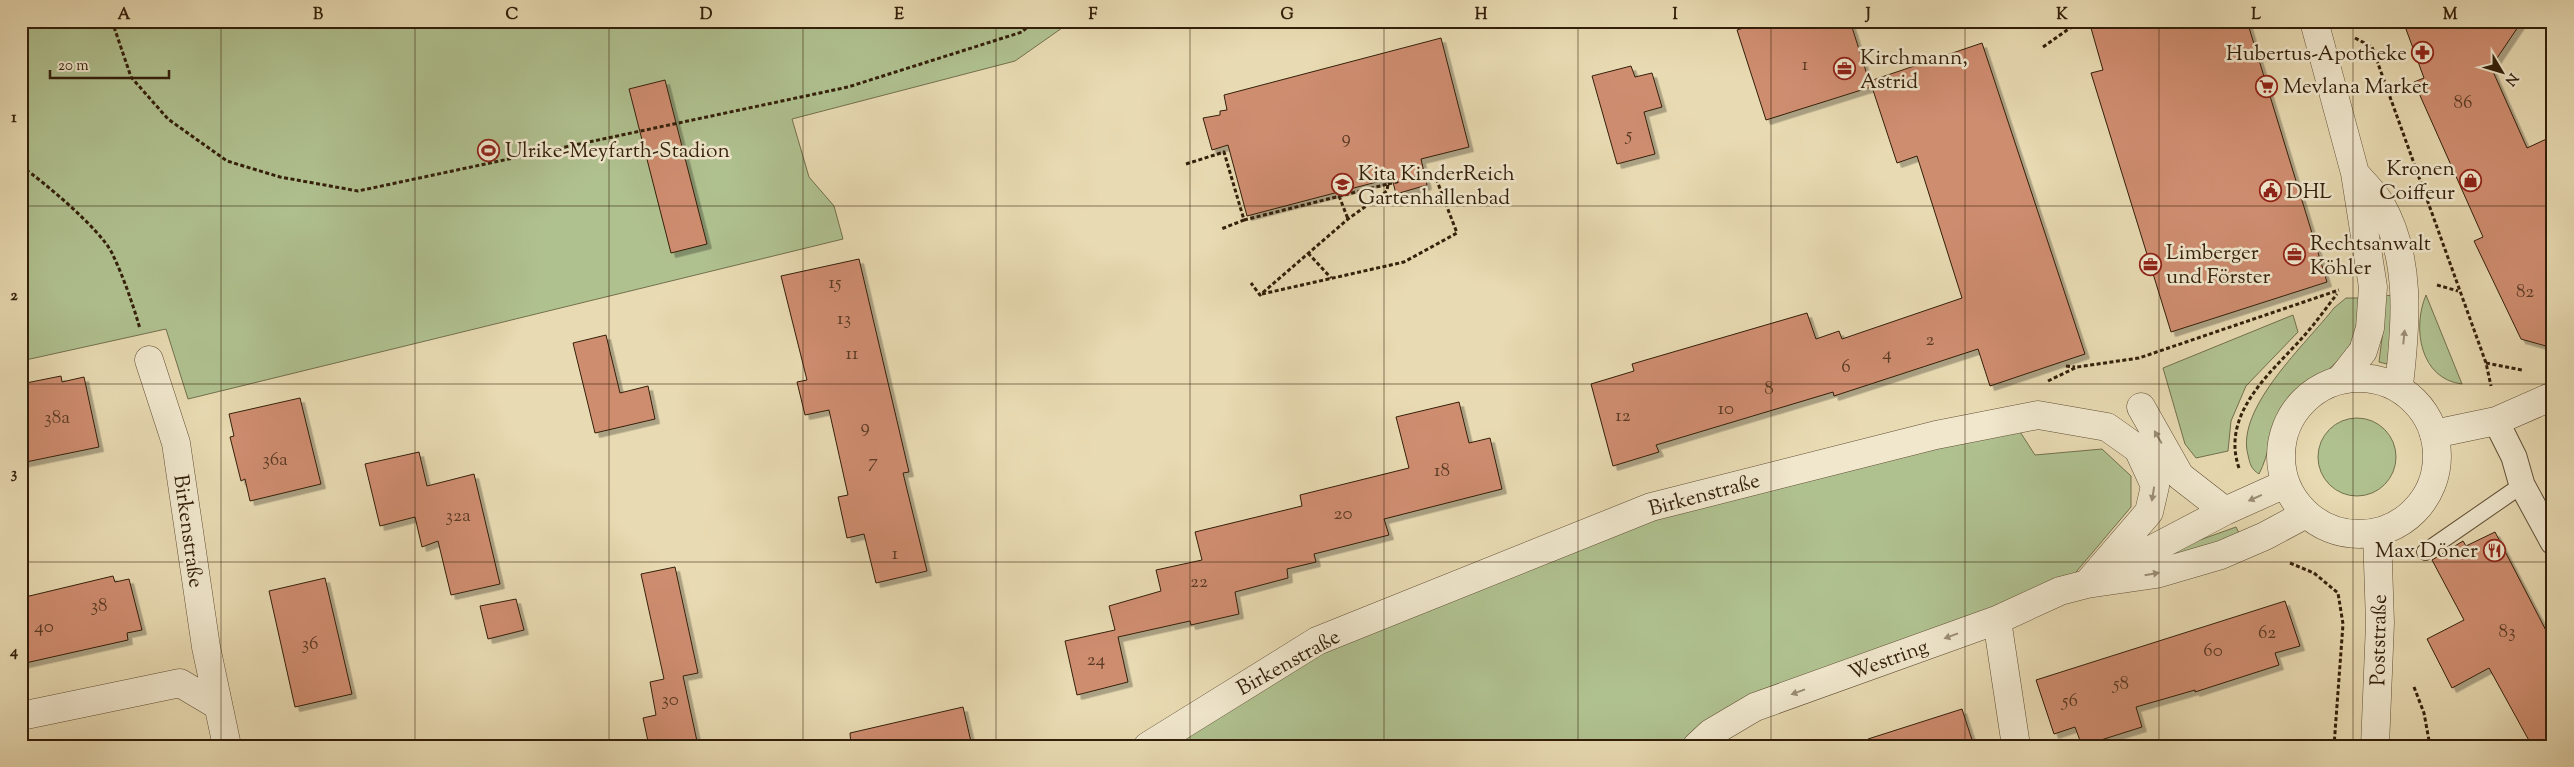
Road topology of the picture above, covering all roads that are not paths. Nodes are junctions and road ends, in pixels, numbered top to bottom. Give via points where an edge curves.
1 (2314, 21) edge
2 (2355, 173) junction
3 (148, 360) road end
4 (2341, 379) junction
5 (2399, 386) junction
6 (2553, 396) edge
7 (2141, 407) dead end
8 (2496, 421) junction
9 (2434, 434) junction
10 (2285, 484) junction
11 (2522, 485) junction
12 (2225, 511) junction
13 (2306, 514) junction
14 (2377, 533) junction
15 (2553, 542) edge
16 (2425, 552) dead end
17 (2086, 584) junction
18 (1997, 620) junction
19 (217, 705) junction
20 (21, 716) edge
21 (227, 746) edge
22 (1148, 746) edge
23 (1697, 746) edge
24 (2016, 746) edge
25 (2375, 746) edge

1 - 2 street
2 - 4 street via 2373,288 2370,328 2363,351
5 -> 2 street via 2405,330 2397,241 2379,202
3 - 19 street, Birkenstraße via 176,443
4 - 5 street via 2362,378
4 - 10 street via 2303,400 2292,414 2280,449
5 - 9 street via 2418,404
6 - 8 street
12 -> 7 street via 2180,476
8 - 9 street
8 - 11 street via 2514,457
9 - 14 street via 2436,466 2424,499 2407,518
10 -> 12 street, Westring
10 - 13 street
11 - 15 street
11 - 16 lane
12 - 17 street, Westring
13 - 14 street via 2330,530 2362,536
17 -> 13 street, Westring via 2156,574 2221,555
14 - 25 street, Poststraße via 2380,623
17 - 18 street, Westring via 2060,591
22 -> 17 street, Birkenstraße via 1316,641 1651,507 1936,435 2038,415 2107,426 2138,449 2155,486 2149,512
18 -> 23 street, Westring via 1755,707 1710,733
18 - 24 street
19 - 20 street via 180,683
19 - 21 street, Birkenstraße

